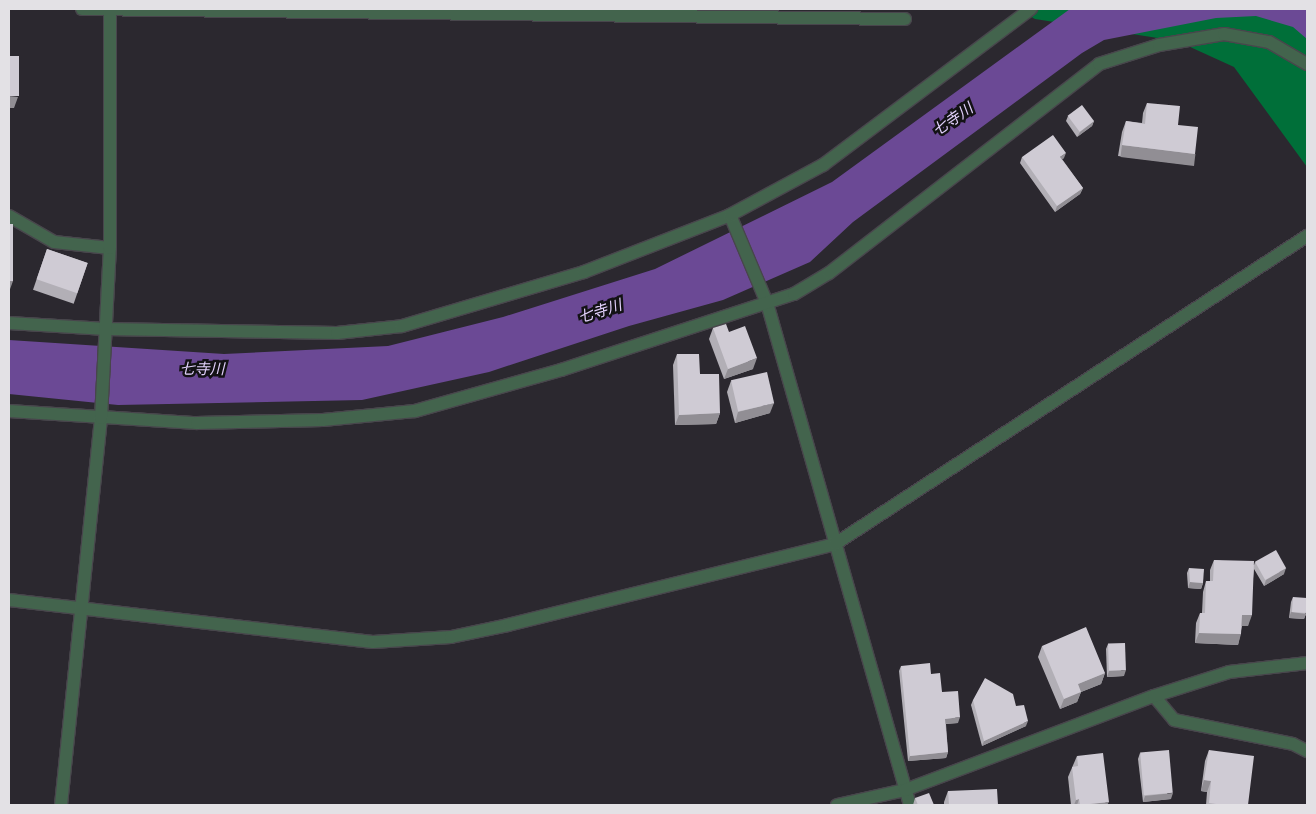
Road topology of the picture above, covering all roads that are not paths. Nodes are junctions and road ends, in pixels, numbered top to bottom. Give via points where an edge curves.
1 (82, 9) edge
2 (110, 9) edge
3 (1030, 9) edge
4 (905, 19) dead end
5 (1307, 64) edge
6 (730, 215) junction
7 (9, 216) edge
8 (1307, 236) edge
9 (110, 248) junction
10 (767, 303) junction
11 (9, 323) edge
12 (106, 329) junction
13 (9, 411) edge
14 (101, 418) junction
15 (835, 544) junction
16 (9, 600) edge
17 (81, 608) junction
18 (1307, 663) edge
19 (1154, 696) junction
20 (1307, 751) edge
21 (905, 790) junction
22 (61, 805) edge
23 (837, 805) edge
24 (910, 805) edge

1 - 2 street
2 - 4 street
2 - 9 street
3 - 6 street via 823,165
5 - 10 street via 1269,42 1224,34 1159,45 1100,64 829,273 794,294
6 - 10 street
6 - 12 street via 584,272 402,326 337,333
7 - 9 street via 54,242
8 - 15 street
9 - 12 street
10 - 14 street via 561,370 415,410 323,420 197,423
10 - 15 street
11 - 12 street
12 - 14 street
13 - 14 street
14 - 17 street
15 - 17 street via 451,636 373,642
15 - 21 street
16 - 17 street
17 - 22 street
18 - 19 street via 1229,672
19 - 20 street via 1174,720 1293,744
19 - 21 street
21 - 23 street
21 - 24 street

